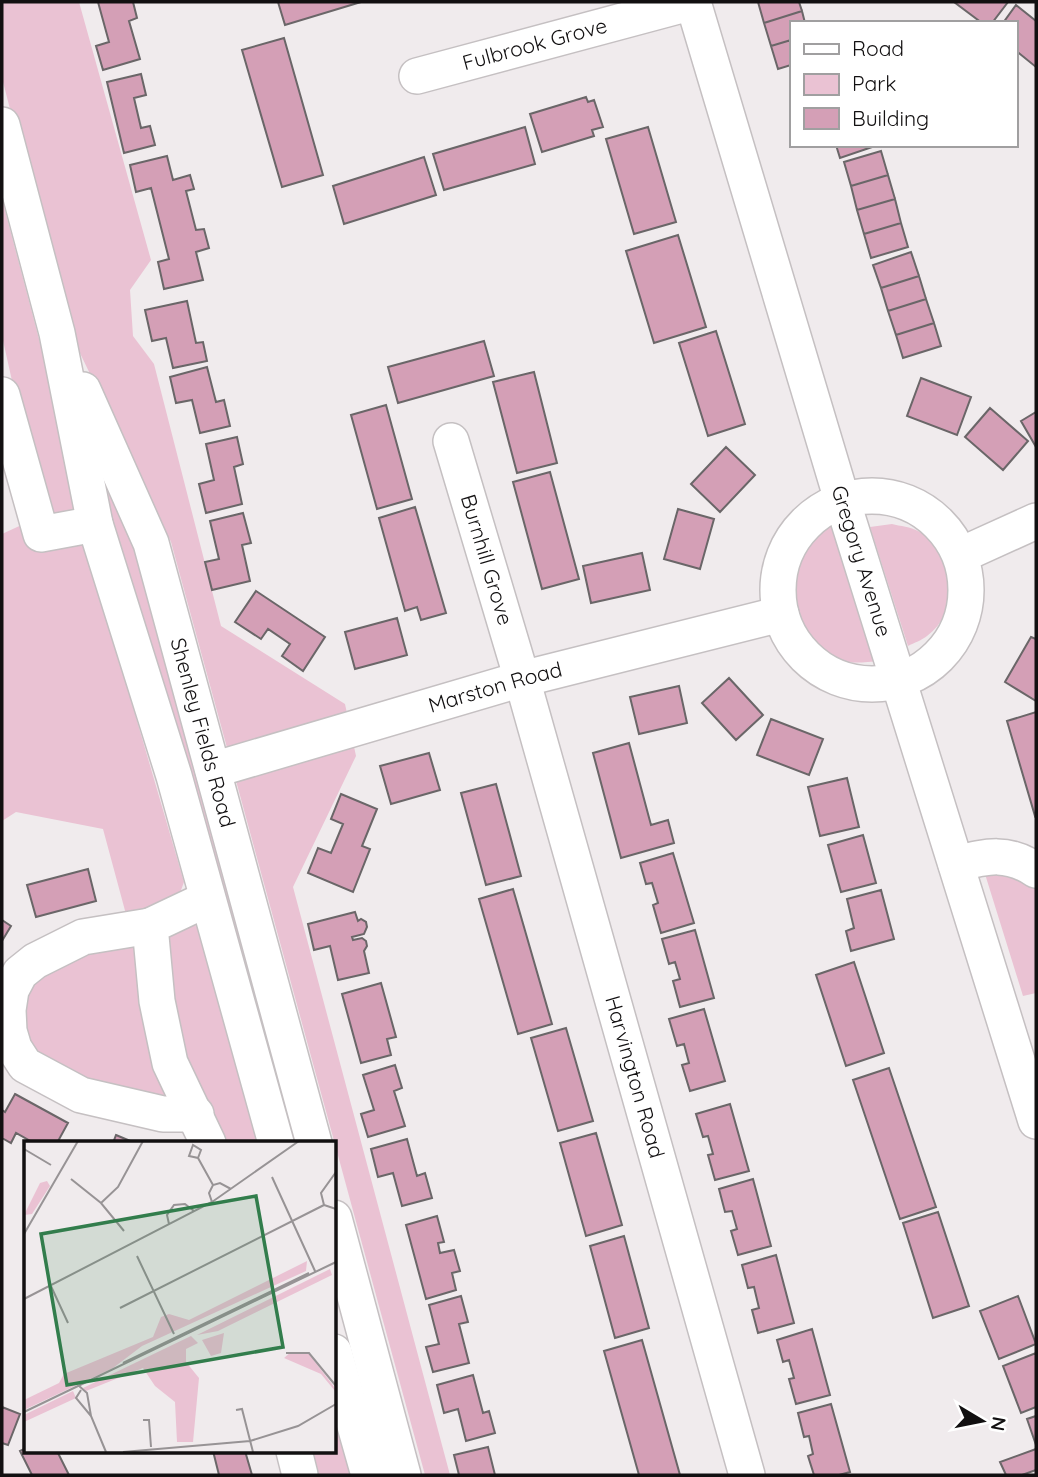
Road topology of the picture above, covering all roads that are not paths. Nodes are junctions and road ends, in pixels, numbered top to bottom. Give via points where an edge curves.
1 (693, 2) edge
2 (417, 76) dead end
3 (2, 125) edge
4 (57, 333) junction
5 (2, 395) edge
6 (451, 441) dead end
7 (842, 500) junction
8 (1036, 521) edge
9 (95, 524) junction
10 (961, 555) junction
11 (781, 614) junction
12 (522, 679) junction
13 (900, 680) junction
14 (213, 770) junction
15 (956, 864) junction
16 (1036, 870) edge
17 (207, 898) junction
18 (150, 926) junction
19 (1024, 1036) edge
20 (1036, 1121) edge
21 (202, 1128) edge
22 (275, 1141) edge
23 (313, 1141) edge
24 (336, 1225) edge
25 (336, 1359) edge
26 (293, 1452) edge
27 (300, 1475) edge
28 (369, 1475) edge
29 (403, 1475) edge
30 (747, 1475) edge

1 - 2 street, Fulbrook Grove
1 - 7 street, Gregory Avenue
3 - 4 street, Shenley Fields Road
4 - 9 street, Shenley Fields Road
4 - 14 street, Shenley Fields Road via 151,543
5 - 9 street via 41,534
6 - 12 street, Burnhill Grove
7 - 10 street via 870,495 899,499 925,511 946,530
7 - 11 street via 817,513 792,541 778,585
7 - 13 street, Gregory Avenue
8 - 10 street
9 - 17 street, Shenley Fields Road
10 - 13 street via 967,599 957,631 938,658
11 - 12 street, Marston Road
11 - 13 street via 793,642 813,664 840,679 870,685
12 - 14 street, Marston Road
12 - 30 street, Harvington Road
13 - 15 street, Gregory Avenue
14 - 23 street, Shenley Fields Road
15 - 16 street via 989,856 1020,859
15 - 19 street, Gregory Avenue
17 - 18 street
17 - 22 street, Shenley Fields Road
18 - 21 street via 170,1063
18 - 21 street via 83,937 35,961 20,973 11,990 9,1031 25,1065 81,1095
19 - 20 street, Gregory Avenue
24 - 29 street
25 - 28 street
26 - 27 street

